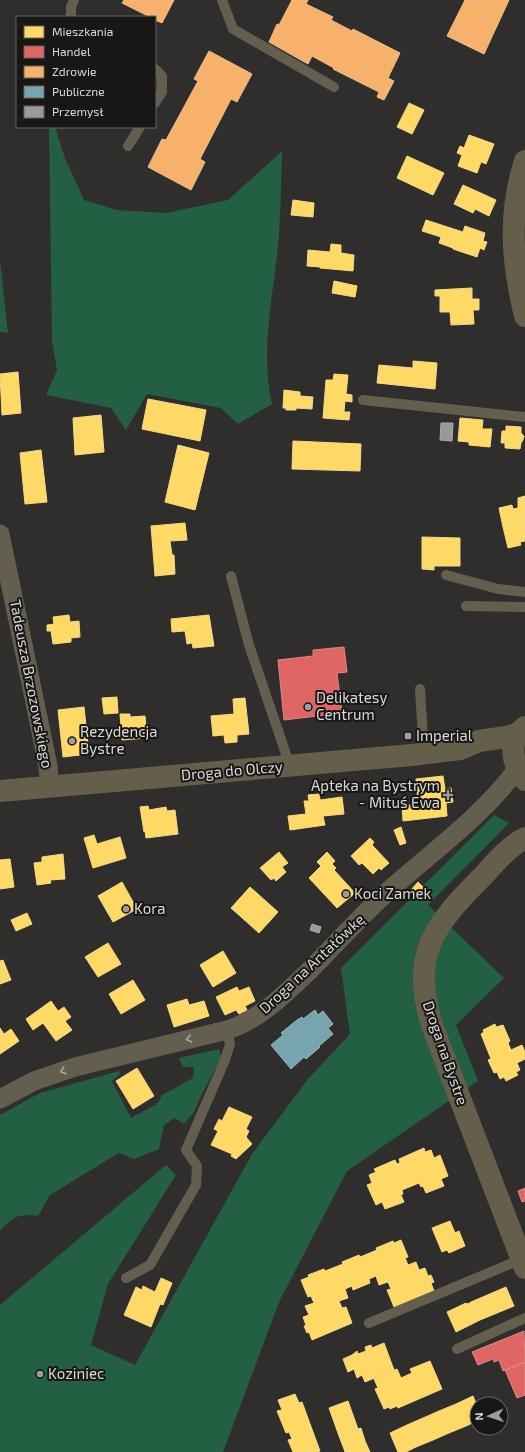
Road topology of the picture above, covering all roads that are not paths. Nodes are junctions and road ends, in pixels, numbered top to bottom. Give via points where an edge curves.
1 (74, 0) edge
2 (222, 0) edge
3 (71, 16) edge
4 (156, 70) edge
5 (334, 87) dead end
6 (156, 101) edge
7 (139, 128) edge
8 (128, 146) dead end
9 (525, 161) edge
10 (525, 316) edge
11 (363, 400) dead end
12 (525, 417) edge
13 (0, 534) edge
14 (446, 575) dead end
15 (231, 576) dead end
16 (5, 583) edge
17 (525, 592) edge
18 (466, 606) dead end
19 (525, 607) edge
20 (420, 689) dead end
21 (522, 730) edge
22 (463, 748) junction
23 (424, 754) junction
24 (289, 766) junction
25 (520, 772) edge
26 (50, 787) junction
27 (0, 791) edge
28 (524, 838) edge
29 (227, 1030) junction
30 (0, 1099) edge
31 (523, 1263) edge
32 (126, 1278) dead end
33 (525, 1318) edge
34 (370, 1323) dead end
35 (457, 1349) dead end

1 - 3 lane
2 - 5 lane via 233,29
4 - 6 lane via 162,76 162,92
7 - 8 lane
9 - 10 street via 516,198 513,236 516,278
11 - 12 lane
13 - 16 street, Tadeusza Brzozowskiego
14 - 17 lane via 498,589
15 - 24 lane via 249,645
16 - 26 street, Tadeusza Brzozowskiego via 48,766
18 - 19 lane
20 - 23 lane
21 - 22 street, Droga do Olczy via 506,737 479,741
21 - 25 street via 514,743
22 - 23 street, Droga do Olczy
22 - 25 street, Droga do Olczy via 488,750
23 - 24 street, Droga do Olczy
24 - 26 street, Droga do Olczy
25 - 29 street, Droga na Antałówkę via 467,823 385,894 283,995 249,1020
26 - 27 street, Droga do Olczy
28 - 31 street, Droga na Bystre via 488,870 444,919 428,950 424,975 426,1002 433,1028
29 -> 30 street, Droga na Antałówkę via 75,1067 34,1081
29 - 32 lane via 230,1044 225,1060 186,1150 197,1166 196,1185 150,1265
31 - 34 lane
33 - 35 lane

